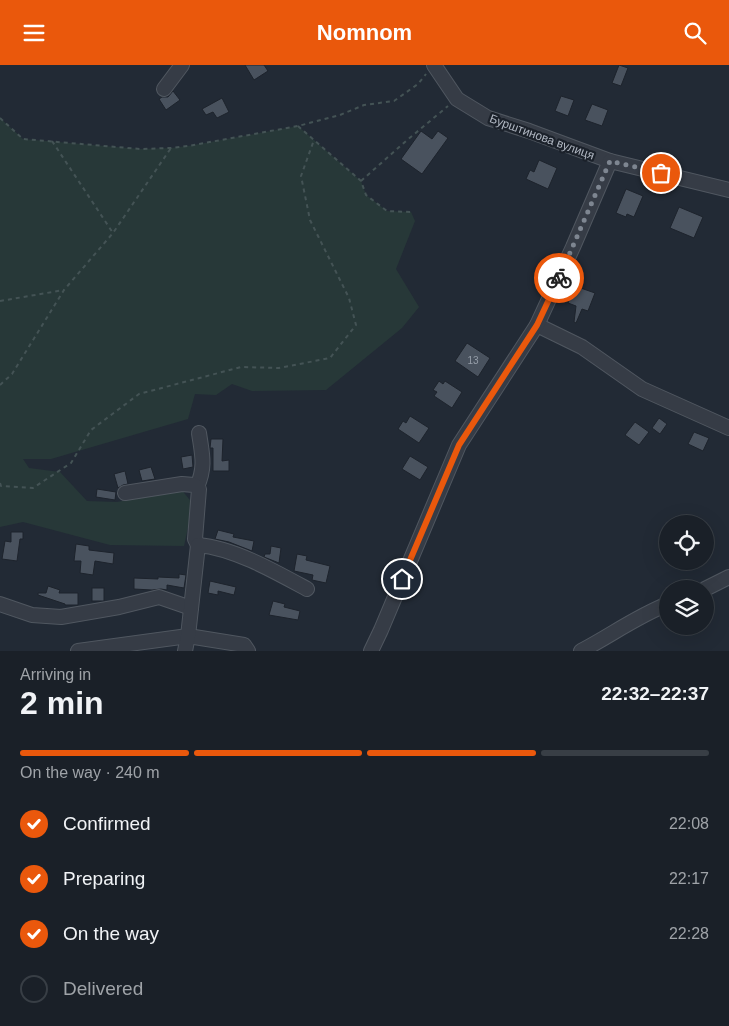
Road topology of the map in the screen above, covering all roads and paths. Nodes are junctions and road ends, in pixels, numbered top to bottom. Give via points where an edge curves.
1 (182, 65) edge
2 (434, 65) edge
3 (164, 89) dead end
4 (457, 99) junction
5 (0, 118) edge
6 (298, 126) junction
7 (314, 140) junction
8 (52, 141) junction
9 (171, 148) junction
10 (610, 161) junction
11 (361, 181) junction
12 (729, 190) edge
13 (410, 212) dead end
14 (113, 233) junction
15 (64, 290) junction
16 (0, 301) edge
17 (537, 325) junction
18 (0, 385) edge
19 (729, 428) edge
20 (198, 433) dead end
21 (0, 483) edge
22 (197, 487) junction
23 (125, 493) dead end
24 (198, 545) junction
25 (729, 577) edge
26 (714, 584) edge
27 (307, 589) dead end
28 (0, 605) edge
29 (191, 608) junction
30 (659, 608) edge
31 (188, 636) junction
32 (78, 651) edge
33 (185, 651) edge
34 (248, 651) edge
35 (371, 651) edge
36 (581, 651) edge

1 - 3 street
2 - 4 street, Бурштинова вулиця
2 - 6 path via 418,84 394,101 364,105
4 - 10 street, Бурштинова вулиця via 488,118
4 - 11 path
5 - 8 path via 23,139
6 - 7 path
6 - 9 path
7 - 11 path
7 - 21 path via 301,176 310,220 350,298 356,325 330,358 279,368 241,367 139,394 91,430 71,463 33,487 1,486
8 - 9 path via 140,149
8 - 14 path
9 - 14 path
10 - 12 street, Бурштинова вулиця
10 - 17 street
11 - 13 path via 366,195 387,211
14 - 15 path
15 - 16 path
15 - 18 path via 12,374
17 - 19 street via 582,347 642,389
17 - 35 street via 459,445
20 - 22 street via 204,461
22 - 23 street via 182,484
22 - 24 street via 195,539
24 - 27 street via 212,546 252,561
24 - 29 street
25 - 26 street
28 - 29 street via 32,615 61,617 159,597
29 - 31 street
30 - 36 street
31 - 32 street
31 - 33 street
31 - 34 street via 244,645

